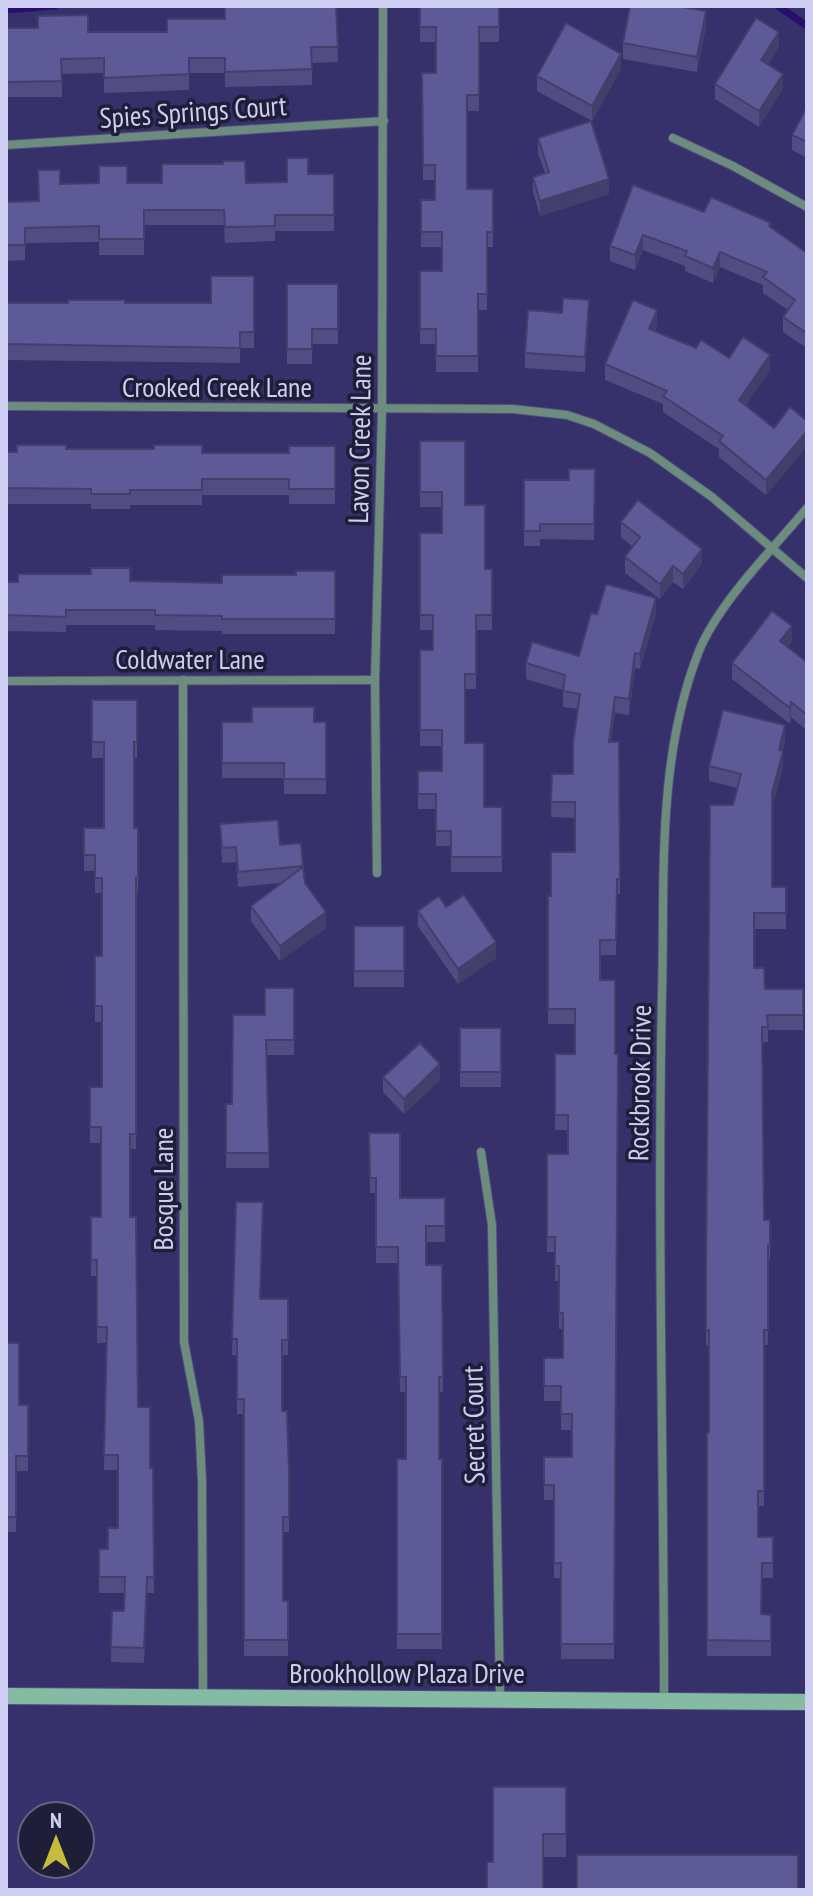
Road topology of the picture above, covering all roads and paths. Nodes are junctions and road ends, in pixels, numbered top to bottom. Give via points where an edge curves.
1 (383, 6) edge
2 (384, 121) junction
3 (673, 138) dead end
4 (6, 145) edge
5 (807, 207) edge
6 (6, 406) edge
7 (382, 410) junction
8 (807, 508) edge
9 (773, 549) junction
10 (807, 578) edge
11 (183, 680) junction
12 (375, 680) junction
13 (6, 681) edge
14 (377, 873) dead end
15 (481, 1152) dead end
16 (6, 1696) edge
17 (203, 1697) junction
18 (500, 1699) junction
19 (664, 1700) junction
20 (807, 1702) edge

1 - 2 street, Lavon Creek Lane
2 - 4 street, Spies Springs Court
2 - 7 street, Lavon Creek Lane
3 - 5 street
6 - 7 street, Crooked Creek Lane
7 - 9 street, Crooked Creek Lane via 513,409 594,424 650,453
7 - 12 street, Lavon Creek Lane
8 - 9 street, Rockbrook Drive
9 - 10 street, Crooked Creek Lane
9 - 19 street, Rockbrook Drive via 723,610 700,648 681,703 667,784 661,1074
11 - 12 street, Coldwater Lane
11 - 13 street, Coldwater Lane
11 - 17 street, Bosque Lane via 184,1342 199,1421
12 - 14 street, Lavon Creek Lane
15 - 18 street, Secret Court via 492,1225
16 - 17 street, Brookhollow Plaza Drive
17 - 18 street, Brookhollow Plaza Drive
18 - 19 street, Brookhollow Plaza Drive
19 - 20 street, Brookhollow Plaza Drive

